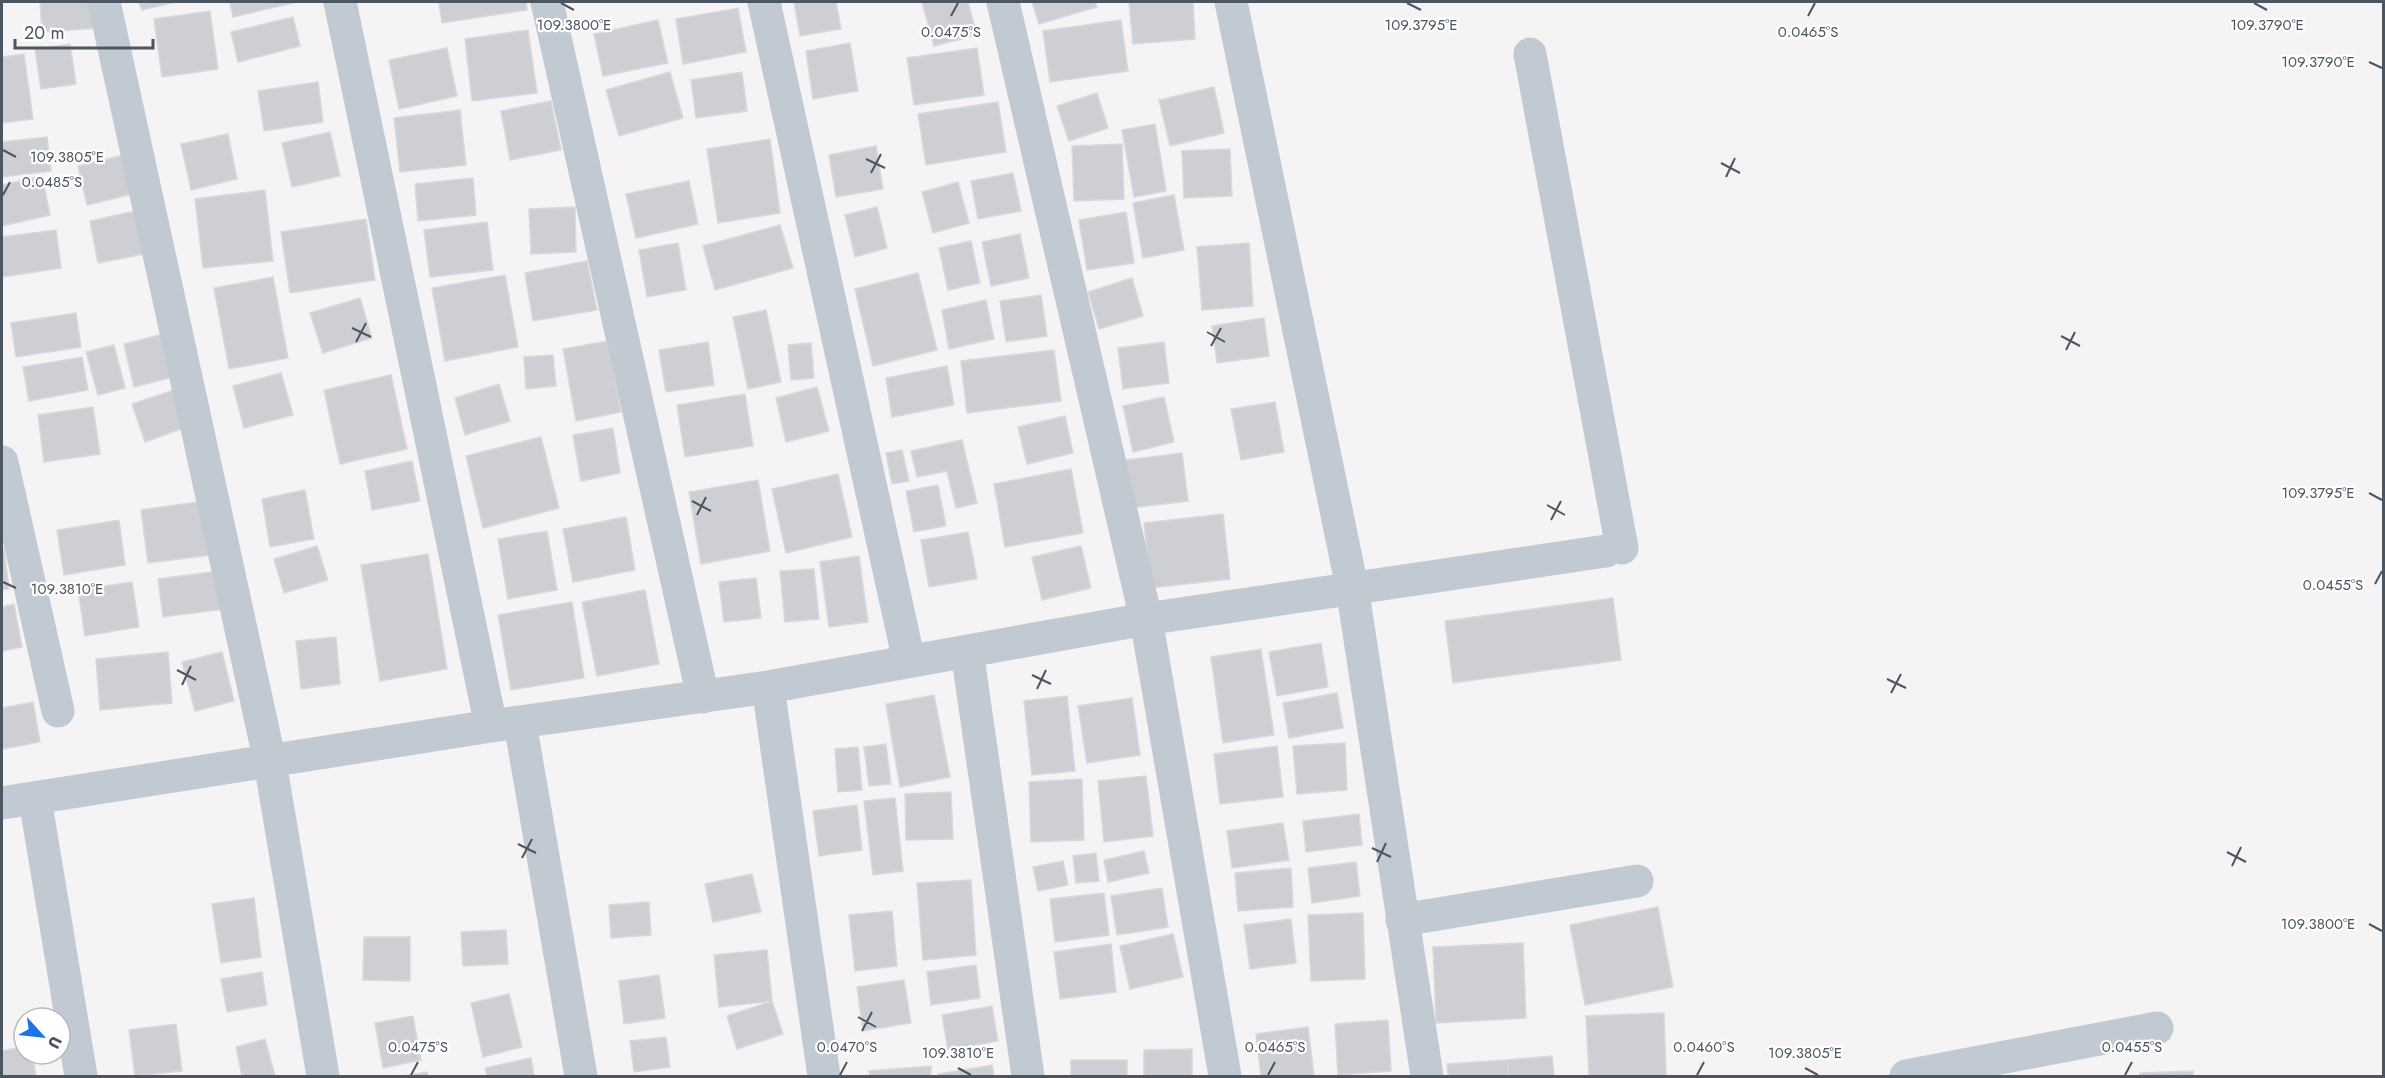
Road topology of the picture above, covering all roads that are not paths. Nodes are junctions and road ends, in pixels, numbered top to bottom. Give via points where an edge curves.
1 (104, 2) edge
2 (339, 2) edge
3 (547, 2) edge
4 (765, 2) edge
5 (1004, 2) edge
6 (1230, 2) edge
7 (1530, 54) dead end
8 (2, 462) edge
9 (1352, 587) junction
10 (1146, 620) junction
11 (967, 651) junction
12 (909, 661) junction
13 (768, 687) junction
14 (703, 697) junction
15 (58, 711) dead end
16 (505, 724) junction
17 (270, 762) junction
18 (35, 799) junction
19 (2, 803) edge
20 (1637, 881) dead end
21 (1402, 920) junction
22 (2157, 1028) dead end
23 (81, 1077) edge
24 (323, 1077) edge
25 (581, 1077) edge
26 (824, 1077) edge
27 (1028, 1077) edge
28 (1225, 1077) edge
29 (1427, 1077) edge
30 (1906, 1077) edge

1 - 17 street
2 - 16 street
3 - 14 street
4 - 12 street
5 - 10 street
6 - 9 street
7 - 9 street via 1614,549
8 - 15 street
9 - 10 street
9 - 21 street
10 - 11 street
10 - 28 street
11 - 12 street
11 - 27 street
12 - 13 street
13 - 14 street
13 - 26 street
14 - 16 street
16 - 17 street
16 - 25 street
17 - 18 street
17 - 24 street
18 - 19 street
18 - 23 street
20 - 21 street
21 - 29 street
22 - 30 street

